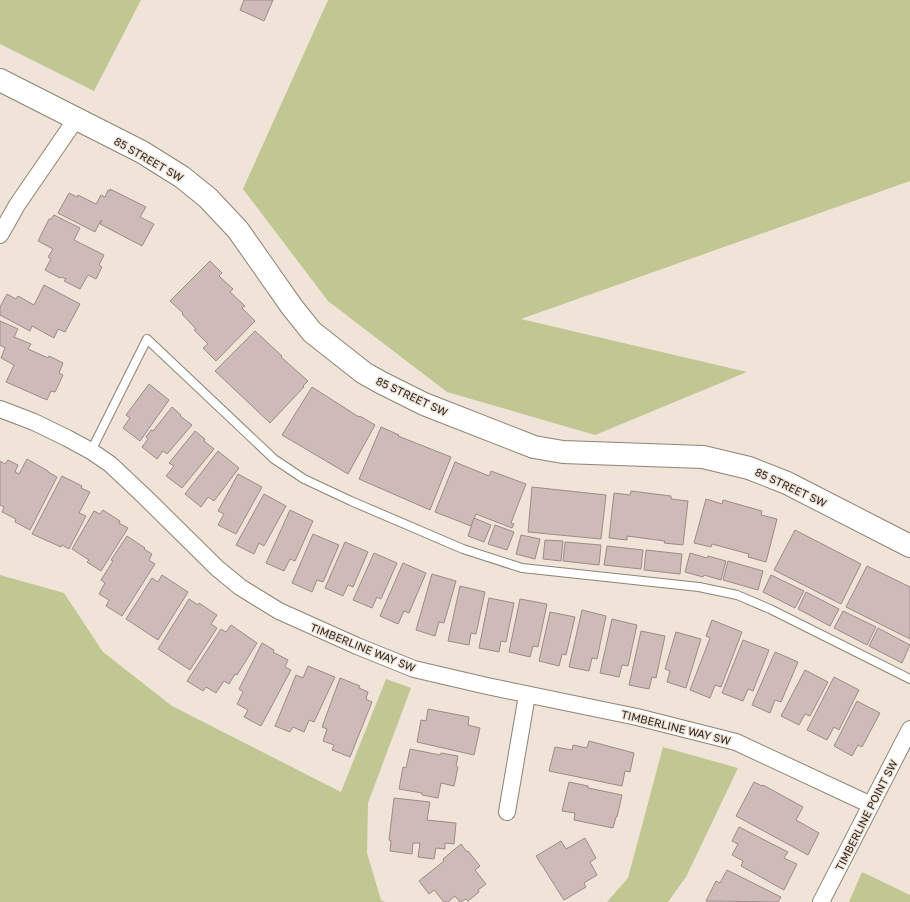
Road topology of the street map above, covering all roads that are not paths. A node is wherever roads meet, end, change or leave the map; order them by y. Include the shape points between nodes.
1 (0, 80) edge
2 (76, 119) junction
3 (0, 235) edge
4 (0, 409) edge
5 (91, 451) junction
6 (910, 546) edge
7 (910, 679) edge
8 (527, 695) junction
9 (910, 729) edge
10 (871, 805) junction
11 (506, 812) dead end
12 (822, 902) edge

1 - 2 street, 85 STREET SW
2 - 3 street via 17,205
2 - 6 street, 85 STREET SW via 142,152 182,177 208,198 238,230 312,332 364,373 382,383 424,404 534,447 563,452 703,457 749,468 793,486
4 - 5 street, TIMBERLINE WAY SW via 34,422
5 - 7 lane via 147,339 274,458 304,479 351,501 463,549 522,568 700,587 737,595
5 - 8 street, TIMBERLINE WAY SW via 110,464 217,568 240,587 280,611 414,669
8 - 10 street, TIMBERLINE WAY SW via 637,717 736,742
8 - 11 street
9 - 10 street, TIMBERLINE POINT SW
10 - 12 street, TIMBERLINE POINT SW

